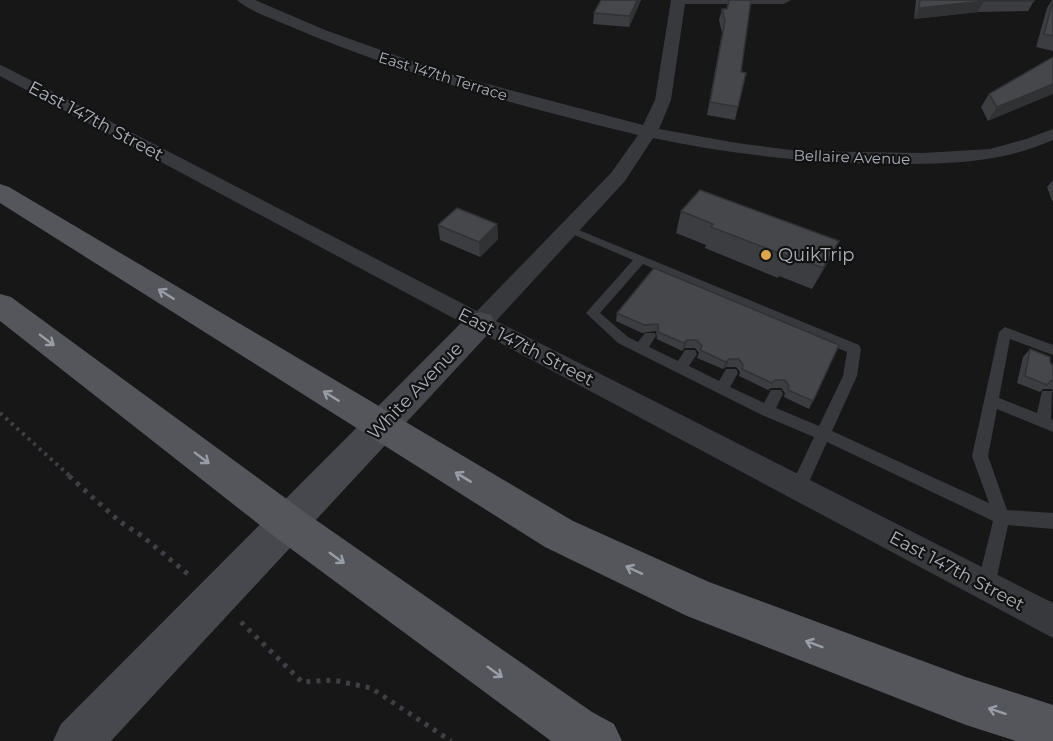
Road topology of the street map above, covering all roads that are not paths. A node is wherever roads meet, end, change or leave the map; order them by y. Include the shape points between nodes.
1 (244, 0) edge
2 (679, 0) edge
3 (784, 0) edge
4 (0, 70) edge
5 (649, 131) junction
6 (1053, 134) edge
7 (0, 192) edge
8 (569, 229) junction
9 (641, 259) junction
10 (0, 305) edge
11 (480, 323) junction
12 (650, 336) dead end
13 (640, 349) junction
14 (690, 354) dead end
15 (1053, 356) edge
16 (680, 369) junction
17 (731, 373) dead end
18 (722, 389) junction
19 (776, 394) dead end
20 (1047, 395) edge
21 (990, 400) junction
22 (767, 411) junction
23 (1048, 424) edge
24 (381, 427) junction
25 (823, 434) junction
26 (798, 488) junction
27 (1002, 517) junction
28 (1053, 522) edge
29 (289, 524) junction
30 (986, 586) junction
31 (1053, 621) edge
32 (1053, 729) edge
33 (78, 741) edge
34 (597, 741) edge

1 - 5 street, East 147th Terrace via 312,32 412,68
2 - 3 street
2 - 5 street, White Avenue via 663,100
4 - 11 street, East 147th Street
5 - 6 street, Bellaire Avenue via 798,156 910,159 978,156 1033,145
5 - 8 street, White Avenue via 618,177
24 -> 7 main road
8 - 9 lane
8 - 11 street, White Avenue
9 - 13 lane via 592,313
9 - 25 lane via 724,301 854,349 850,376
10 -> 29 main road
11 - 24 street, White Avenue
11 - 26 street, East 147th Street
12 - 13 lane
13 - 16 lane
14 - 16 lane
15 - 21 lane via 1005,332
16 - 18 lane
17 - 18 lane
18 - 22 lane
19 - 22 lane
20 - 23 lane
21 - 23 lane
21 - 27 lane via 980,456
22 - 25 lane
24 - 29 street, White Avenue
32 -> 24 main road via 966,701 702,601 559,534
25 - 26 lane
25 - 27 lane
26 - 30 street, East 147th Street
27 - 28 lane
27 - 30 lane
29 - 33 street, White Avenue
29 -> 34 main road
30 - 31 street, East 147th Street

